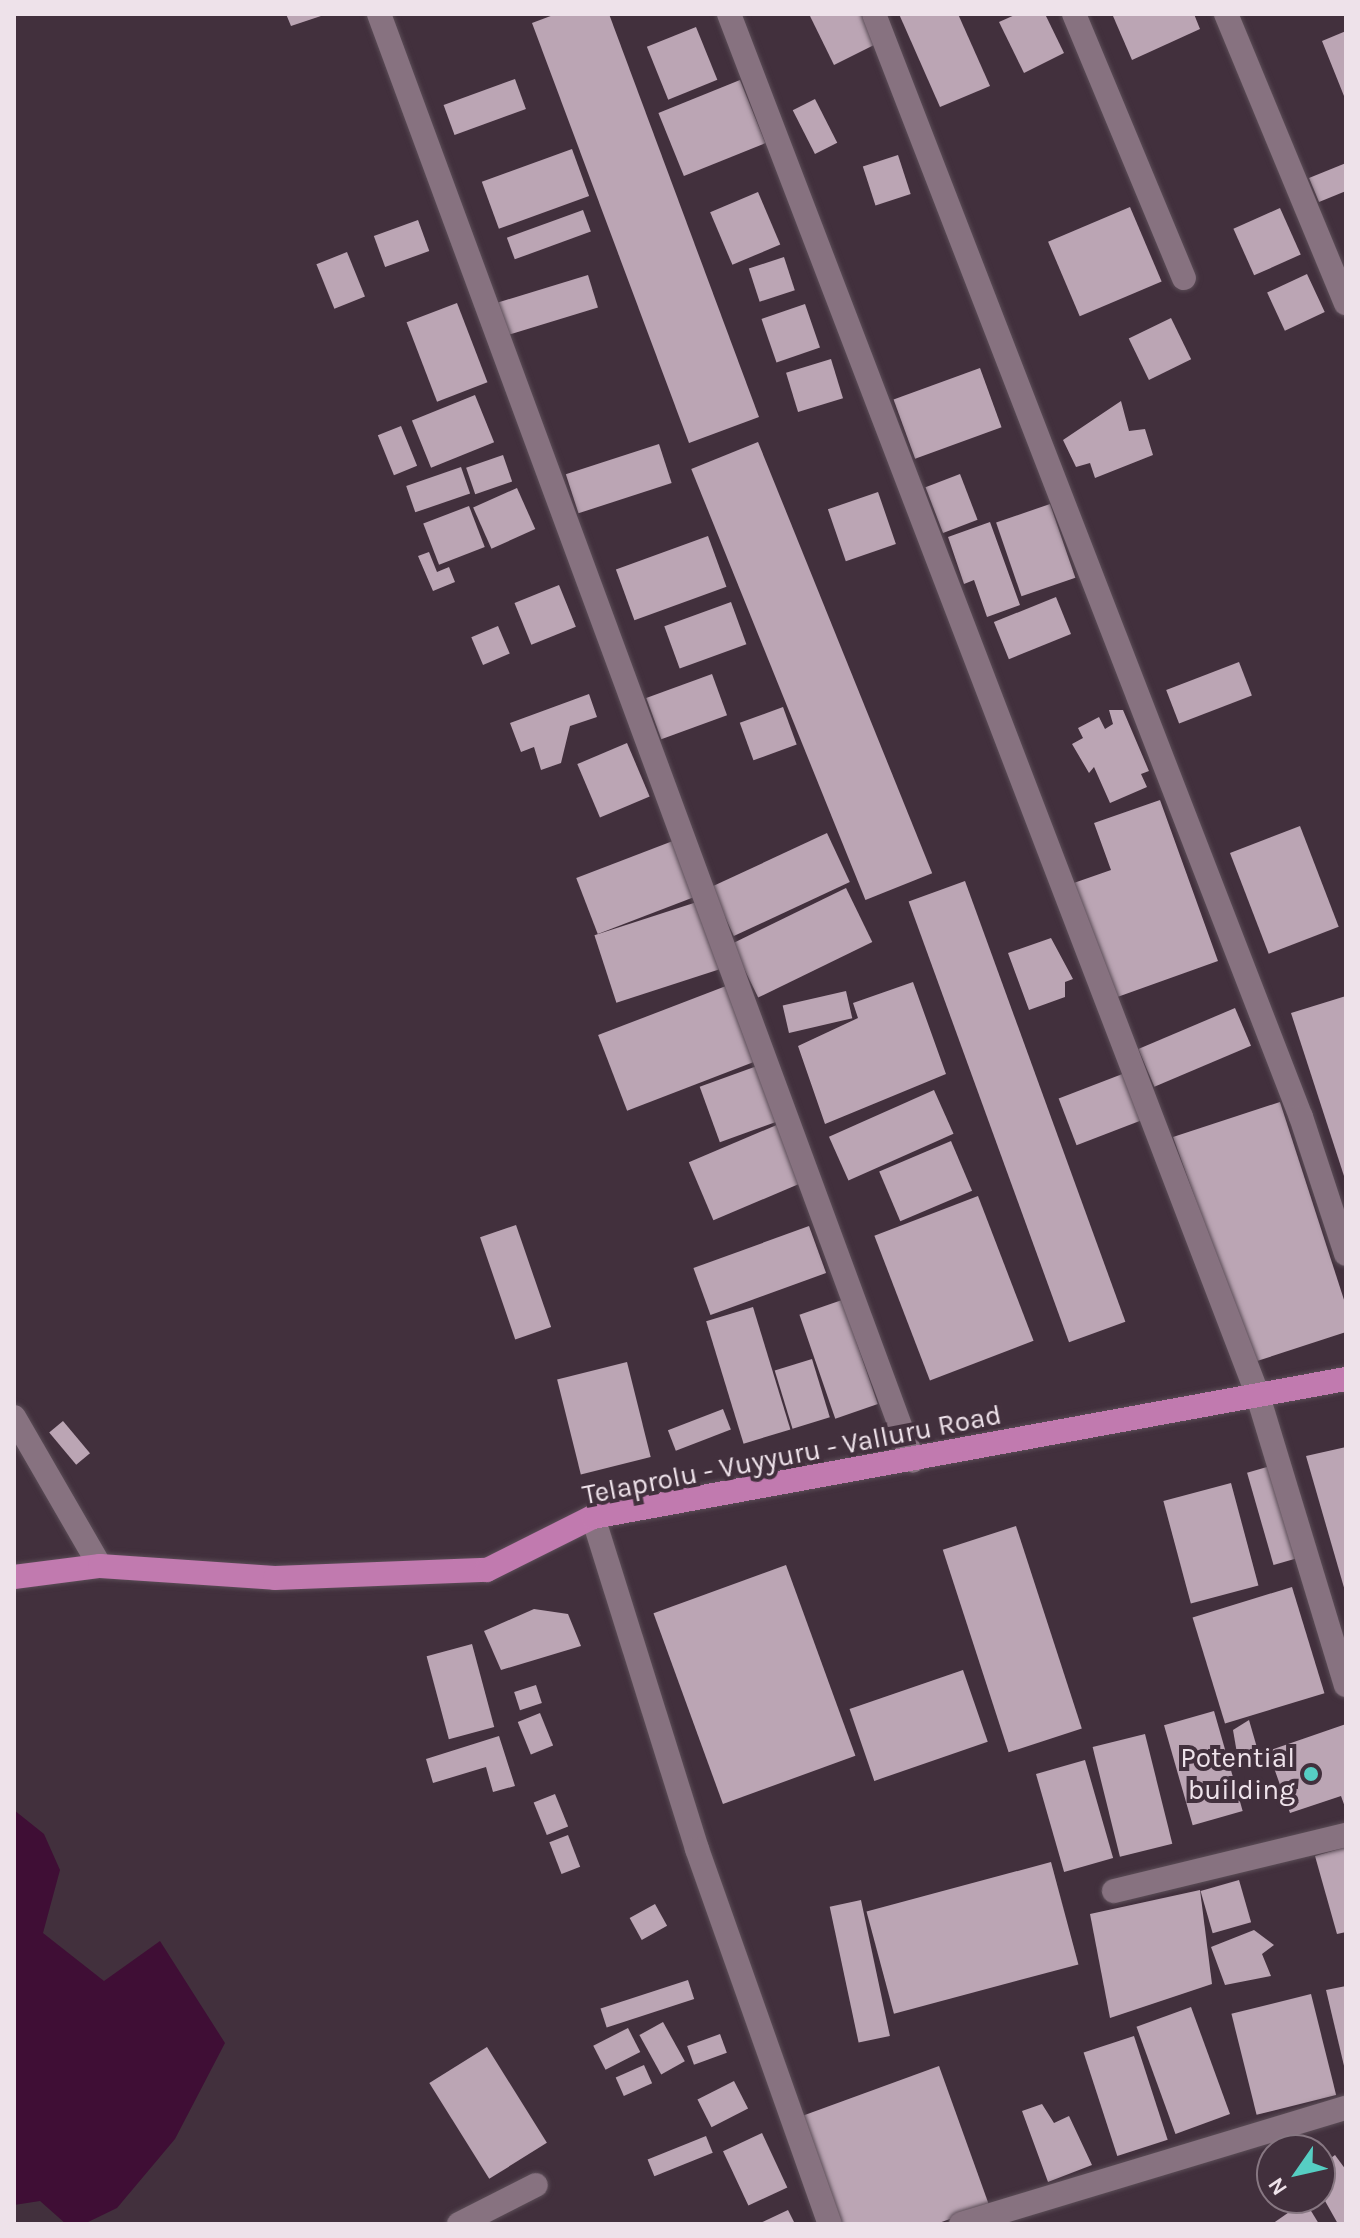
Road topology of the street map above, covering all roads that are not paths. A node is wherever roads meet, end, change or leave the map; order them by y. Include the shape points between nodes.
1 (379, 14) edge
2 (729, 14) edge
3 (874, 14) edge
4 (1074, 14) edge
5 (1226, 14) edge
6 (1184, 278) dead end
7 (1346, 303) edge
8 (1346, 1254) edge
9 (1346, 1379) edge
10 (1258, 1396) junction
11 (14, 1417) edge
12 (913, 1461) junction
13 (593, 1517) junction
14 (100, 1566) junction
15 (14, 1577) edge
16 (1346, 1685) edge
17 (1346, 1835) edge
18 (1114, 1891) dead end
19 (1346, 2108) edge
20 (536, 2185) dead end
21 (459, 2224) edge
22 (830, 2224) edge
23 (961, 2224) edge

1 - 12 street
2 - 10 street
3 - 8 street via 1290,1088
4 - 6 street
5 - 7 street
9 - 10 main road, Telaprolu - Vuyyuru - Valluru Road
10 - 12 main road, Telaprolu - Vuyyuru - Valluru Road
10 - 16 street
11 - 14 street
12 - 13 main road, Telaprolu - Vuyyuru - Valluru Road
13 - 14 main road, Telaprolu - Vuyyuru - Valluru Road via 487,1570 275,1578
13 - 22 street via 697,1849
14 - 15 main road, Telaprolu - Vuyyuru - Valluru Road
17 - 18 street
19 - 23 street
20 - 21 street

